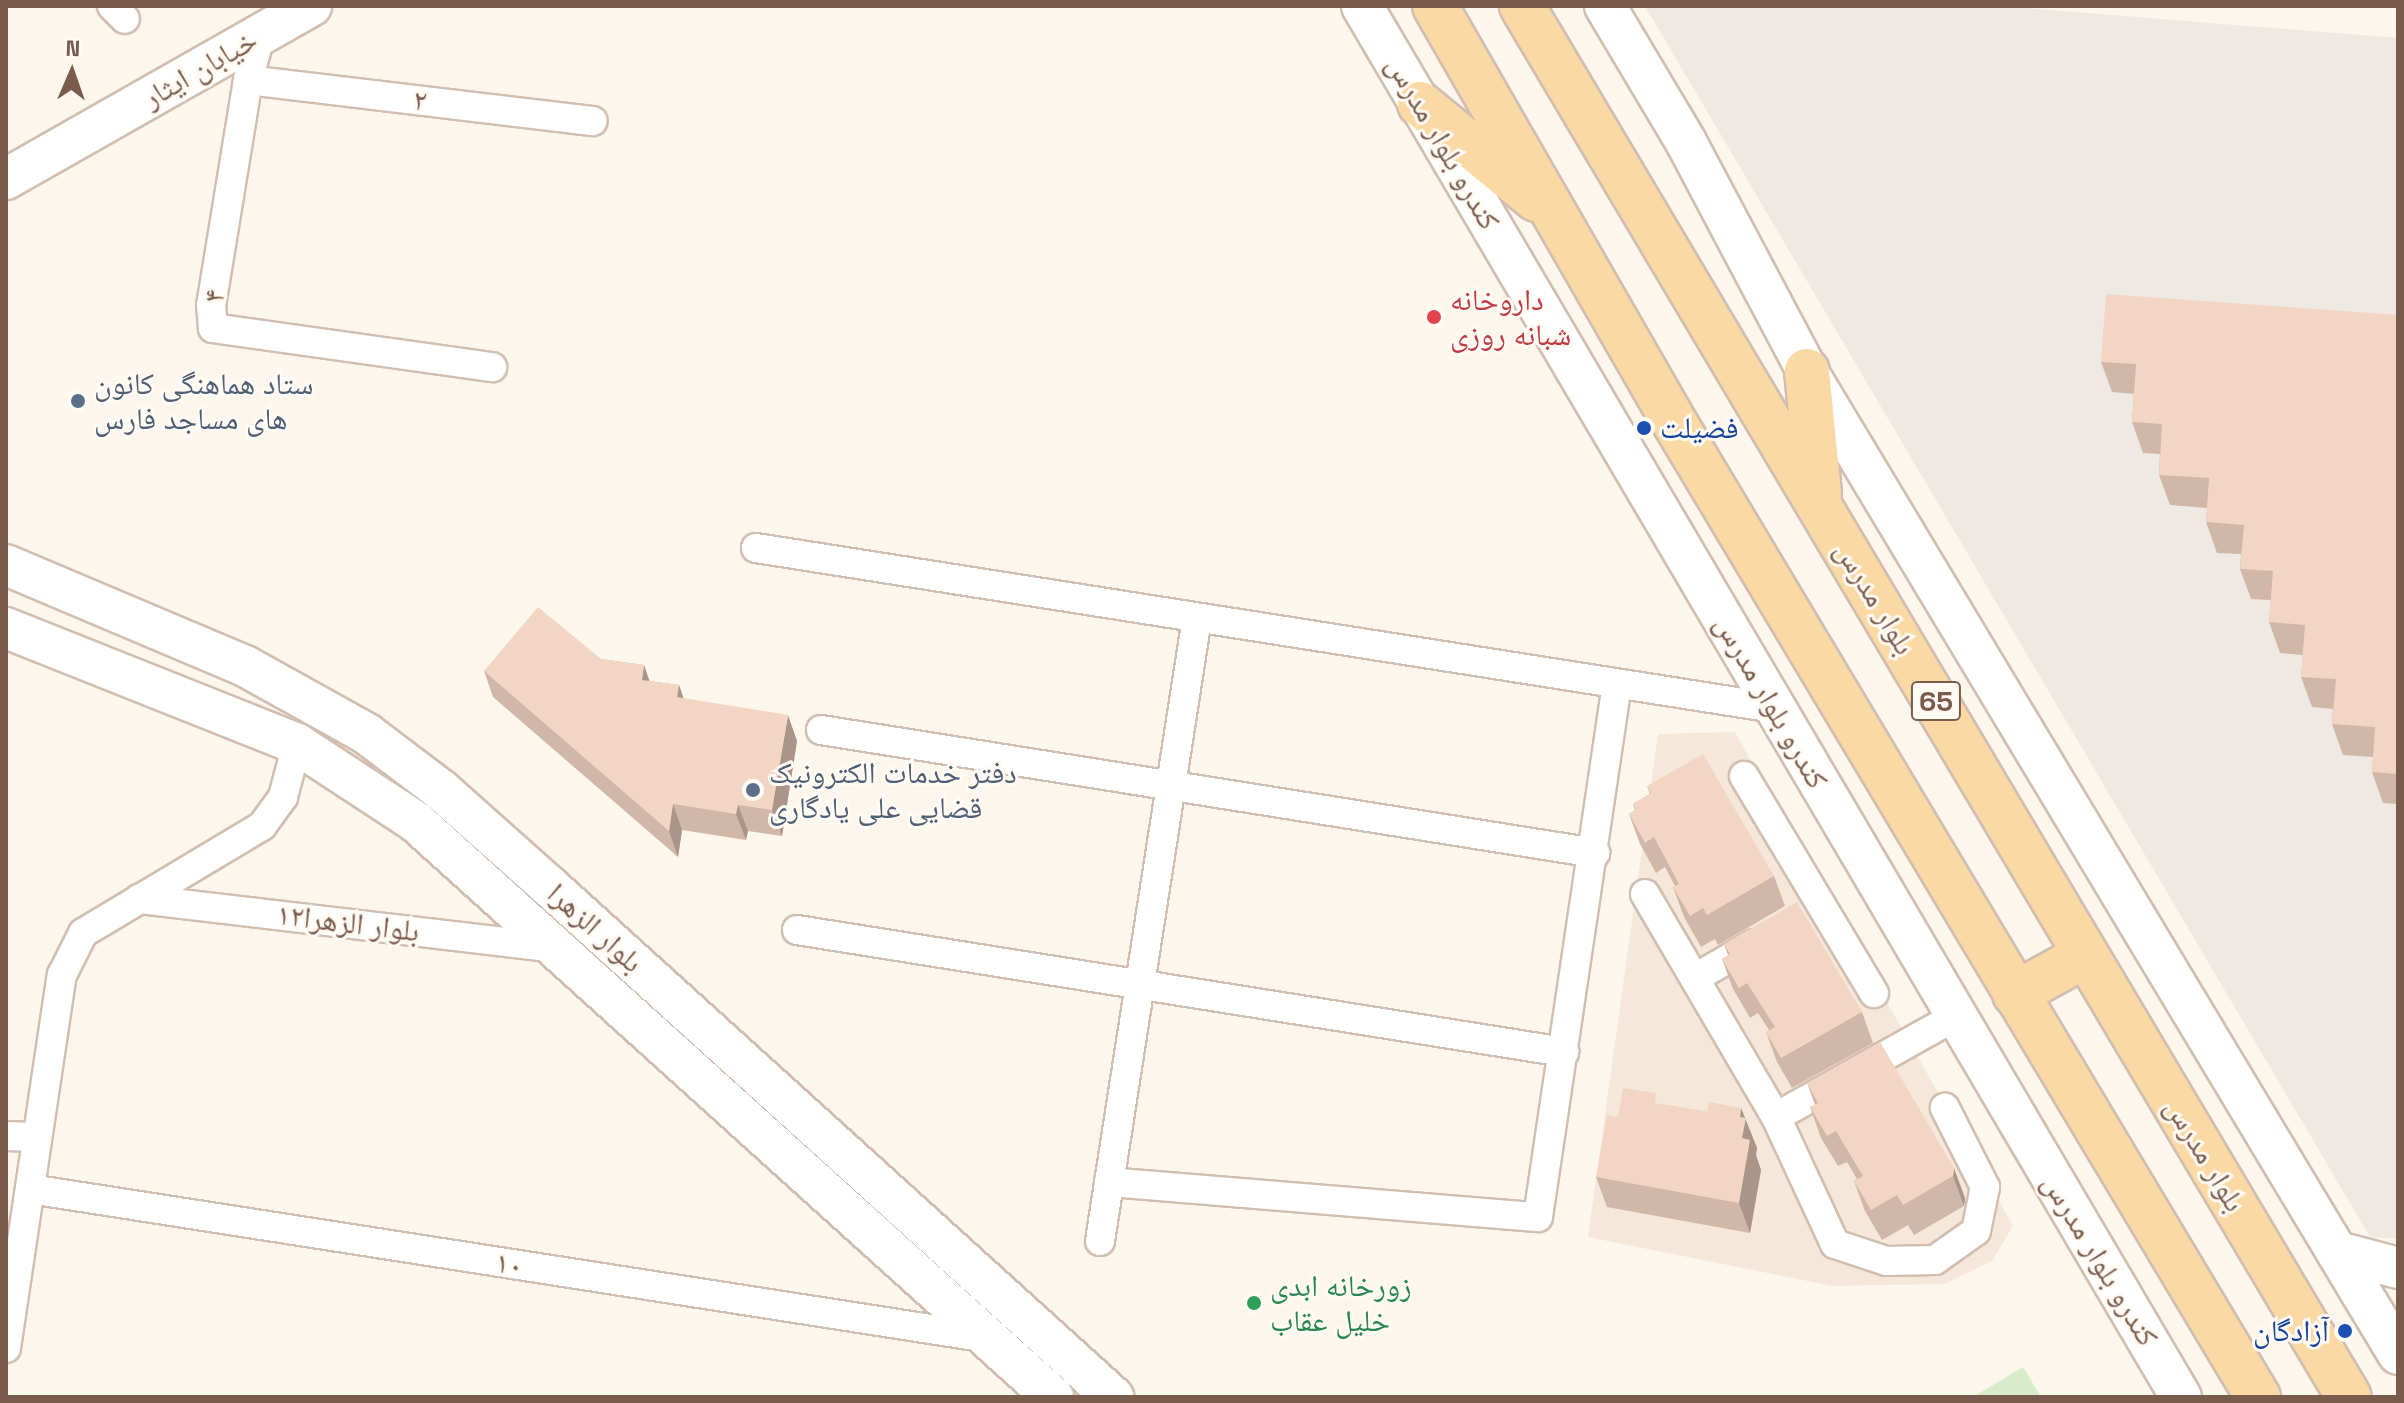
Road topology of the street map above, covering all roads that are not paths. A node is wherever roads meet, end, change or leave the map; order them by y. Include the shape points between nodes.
1 (311, 6) edge
2 (1362, 6) edge
3 (1435, 6) edge
4 (1522, 6) edge
5 (1605, 6) edge
6 (261, 34) junction
7 (248, 80) junction
8 (1420, 104) junction
9 (593, 121) dead end
10 (6, 179) edge
11 (1560, 218) junction
12 (492, 367) dead end
13 (1807, 371) junction
14 (1820, 503) junction
15 (756, 548) dead end
16 (6, 565) edge
17 (1197, 618) junction
18 (6, 628) edge
19 (1617, 684) junction
20 (1774, 708) junction
21 (821, 730) dead end
22 (297, 744) junction
23 (1744, 776) dead end
24 (1171, 785) junction
25 (1595, 853) junction
26 (1645, 894) dead end
27 (139, 899) junction
28 (1821, 905) junction
29 (797, 930) dead end
30 (558, 948) junction
31 (2086, 955) junction
32 (1695, 978) junction
33 (1140, 984) junction
34 (1874, 993) dead end
35 (2015, 994) junction
36 (1956, 1016) junction
37 (1564, 1052) junction
38 (1945, 1108) dead end
39 (1776, 1117) junction
40 (6, 1136) edge
41 (37, 1137) junction
42 (1109, 1182) junction
43 (30, 1189) junction
44 (1100, 1241) dead end
45 (2338, 1252) junction
46 (2398, 1268) edge
47 (2214, 1323) junction
48 (988, 1338) junction
49 (6, 1348) edge
50 (2398, 1354) edge
51 (1053, 1397) edge
52 (1113, 1397) edge
53 (2181, 1397) edge
54 (2226, 1397) edge
55 (2258, 1397) edge
56 (2349, 1397) edge

1 - 6 main road, خیابان ایثار
2 - 8 main road, کندرو بلوار مدرس
3 - 11 main road
4 - 14 main road, بلوار مدرس / 65
5 - 13 main road via 1686,142
6 - 7 street, ۴
6 - 10 main road, خیابان ایثار
7 - 9 street, ۲
7 - 12 street, ۴ via 211,305 213,328
8 - 11 main road
8 - 20 main road, کندرو بلوار مدرس
11 - 35 main road via 1670,415
13 - 14 main road
13 - 45 main road
14 - 31 main road, بلوار مدرس / 65
15 - 17 street
16 - 52 main road, بلوار الزهرا via 245,666 367,734 496,838
17 - 19 street
17 - 24 street
18 - 22 main road, بلوار الزهرا
19 - 20 street
19 - 25 street
20 - 36 main road, کندرو بلوار مدرس
21 - 24 street
22 - 27 street via 283,797 262,826
22 - 30 main road, بلوار الزهرا via 416,822
23 - 28 street
24 - 25 street
24 - 33 street
25 - 37 street
26 - 32 street
27 - 30 street, بلوار الزهرا۱۲
27 - 41 street via 83,933 62,975
28 - 32 street
28 - 34 street
29 - 33 street
30 - 48 main road, بلوار الزهرا
31 - 35 main road
31 - 56 main road, بلوار مدرس / 65
32 - 39 street
33 - 37 street
33 - 42 street
35 - 47 main road
36 - 39 street
36 - 53 main road, کندرو بلوار مدرس
37 - 42 street via 1538,1217
38 - 39 street via 1985,1187 1976,1231 1935,1260 1886,1261 1835,1244
40 - 41 street
41 - 43 street
42 - 44 street
43 - 48 street, ۱۰
43 - 49 street
45 - 46 main road
45 - 50 main road
47 - 54 main road
47 - 55 main road
48 - 51 main road, بلوار الزهرا

